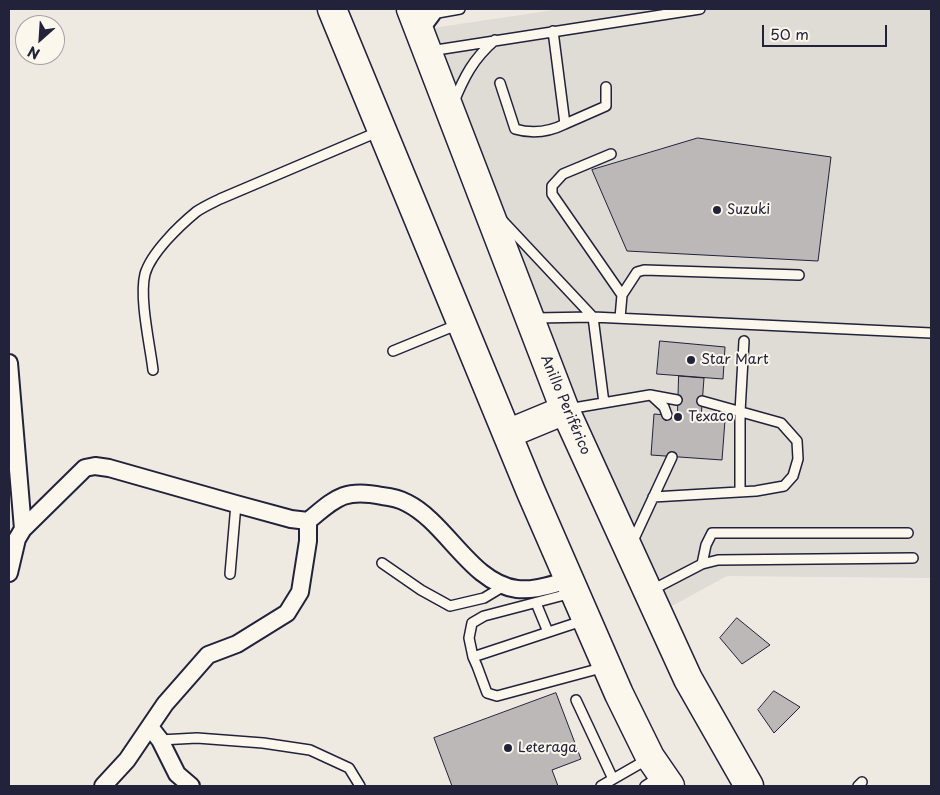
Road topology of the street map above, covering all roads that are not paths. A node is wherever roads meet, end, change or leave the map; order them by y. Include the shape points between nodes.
1 (332, 9) edge
2 (460, 9) edge
3 (700, 9) edge
4 (425, 22) edge
5 (553, 31) junction
6 (495, 39) junction
7 (500, 83) dead end
8 (606, 87) dead end
9 (450, 111) junction
10 (565, 124) junction
11 (382, 130) junction
12 (611, 154) dead end
13 (484, 200) junction
14 (799, 275) dead end
15 (622, 296) junction
16 (593, 317) junction
17 (529, 318) junction
18 (620, 318) junction
19 (461, 323) junction
20 (931, 333) edge
21 (744, 342) dead end
22 (393, 351) dead end
23 (9, 363) edge
24 (153, 370) dead end
25 (650, 395) junction
26 (677, 400) dead end
27 (702, 401) dead end
28 (604, 403) junction
29 (565, 410) junction
30 (740, 412) junction
31 (667, 416) dead end
32 (507, 434) junction
33 (672, 457) dead end
34 (740, 492) junction
35 (653, 497) junction
36 (236, 504) junction
37 (308, 522) junction
38 (23, 529) junction
39 (908, 533) dead end
40 (628, 550) junction
41 (913, 558) dead end
42 (382, 563) dead end
43 (702, 564) junction
44 (9, 573) edge
45 (230, 574) dead end
46 (504, 586) junction
47 (572, 586) junction
48 (648, 593) junction
49 (536, 604) junction
50 (587, 620) junction
51 (548, 632) junction
52 (473, 657) junction
53 (608, 666) junction
54 (576, 700) dead end
55 (150, 727) junction
56 (160, 740) junction
57 (657, 776) edge
58 (613, 779) junction
59 (103, 786) edge
60 (191, 786) edge
61 (360, 786) edge
62 (601, 786) edge
63 (749, 786) edge

1 - 11 highway
2 - 4 lane
3 - 5 lane
4 - 6 lane
4 - 9 highway, Anillo Periférico
5 - 6 lane
5 - 10 lane
6 - 9 lane via 476,59
7 - 10 lane via 515,129 527,133 555,129
8 - 10 lane via 606,106
9 - 13 highway, Anillo Periférico
11 - 19 highway
11 - 24 lane via 220,199 198,211 174,233 151,259 145,275 143,296
12 - 15 lane via 563,174 552,186 552,194
13 - 16 lane
13 - 17 highway, Anillo Periférico
14 - 15 lane via 644,270 637,272
15 - 18 lane
16 - 17 lane
16 - 18 lane
16 - 28 lane
17 - 29 highway, Anillo Periférico
18 - 20 lane
19 - 22 lane
19 - 32 highway
21 - 30 lane
23 - 38 street
25 - 26 lane
25 - 28 lane
25 - 31 lane via 664,407
27 - 30 lane
28 - 29 lane
29 - 32 highway
29 - 40 highway, Anillo Periférico
30 - 34 lane
30 - 34 lane via 781,423 797,441 798,459 793,476 784,486
32 - 47 highway
33 - 35 lane
34 - 35 lane
35 - 40 lane
36 - 37 street
36 - 38 street via 95,466 78,474
36 - 45 lane
37 - 46 street via 331,502 350,492 392,498 421,512 479,570
37 - 55 street via 300,592 287,613 237,644 208,655 165,704
38 - 44 street via 17,539
39 - 43 lane via 712,534
40 - 48 highway, Anillo Periférico
41 - 43 lane via 718,560
42 - 46 lane via 450,606 484,598
43 - 48 lane
46 - 47 street via 532,590
47 - 49 lane
47 - 50 highway
48 - 63 highway, Anillo Periférico via 688,679
49 - 51 lane
49 - 52 lane via 484,616 472,622 468,638
50 - 51 lane
50 - 53 highway
51 - 52 lane
52 - 53 lane via 487,693 497,696
53 - 57 highway
54 - 58 lane
55 - 56 street
55 - 59 street via 127,760
56 - 60 street via 177,774
56 - 61 lane via 197,738 310,750 349,768
57 - 58 lane
58 - 62 lane

